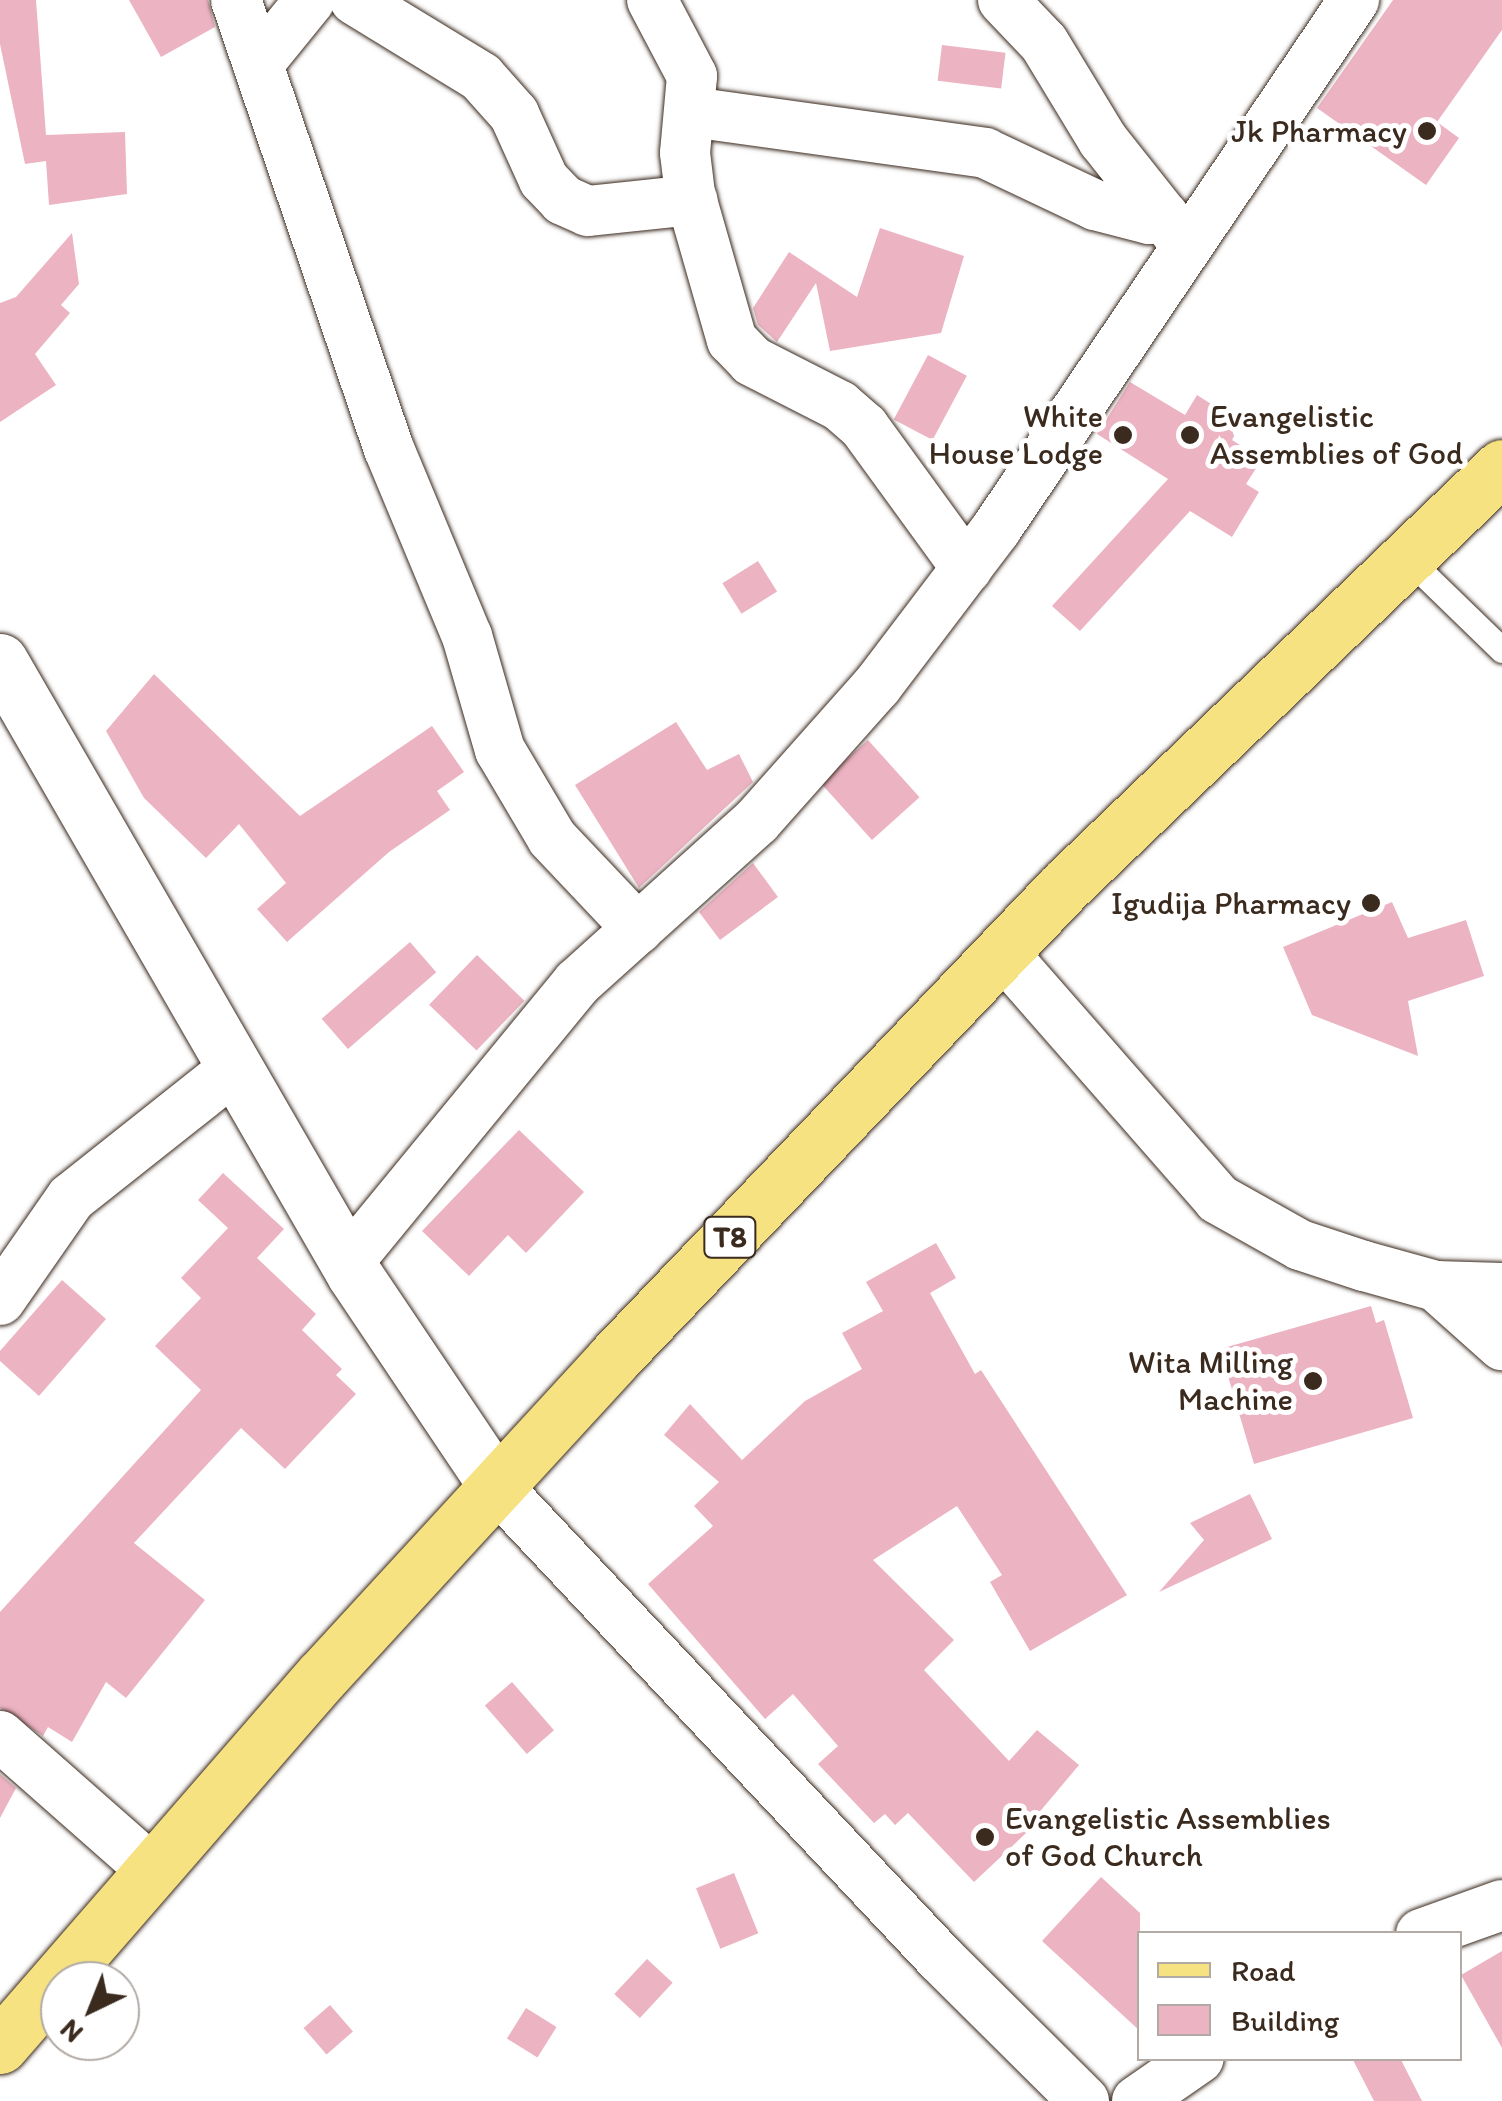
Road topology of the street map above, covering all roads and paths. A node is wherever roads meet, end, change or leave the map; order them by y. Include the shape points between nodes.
1 (236, 0) edge
2 (310, 0) edge
3 (355, 0) edge
4 (652, 0) edge
5 (1003, 0) edge
6 (1354, 0) edge
7 (258, 64) junction
8 (690, 112) junction
9 (692, 200) junction
10 (1176, 232) junction
11 (1502, 467) edge
12 (1406, 557) junction
13 (966, 569) junction
14 (1502, 650) edge
15 (0, 661) edge
16 (638, 929) junction
17 (1002, 952) junction
18 (235, 1068) junction
19 (348, 1262) junction
20 (1436, 1286) junction
21 (1502, 1288) edge
22 (0, 1300) edge
23 (1502, 1346) edge
24 (497, 1486) junction
25 (0, 1736) edge
26 (152, 1870) junction
27 (1502, 1905) edge
28 (1429, 1931) edge
29 (0, 2046) edge
30 (1195, 2061) edge
31 (1084, 2101) edge
32 (1137, 2101) edge

1 - 7 street
2 - 7 street
3 - 9 street via 481,77 514,114 544,180 576,207
4 - 8 street via 692,76
5 - 10 street via 1044,44 1104,140
6 - 10 street
7 - 16 street via 388,449 467,636 500,750 552,838
8 - 9 street via 684,153
8 - 10 street via 985,153 1095,204
9 - 13 street via 732,340 752,360 840,406 864,426
10 - 13 street
11 - 12 main road, T8
12 - 14 lane
12 - 17 main road, T8
13 - 16 street via 877,686 757,821
15 - 18 street
16 - 19 street via 577,983
17 - 20 street via 1218,1199 1300,1245
17 - 24 main road, T8
18 - 19 street
18 - 22 street via 71,1198
19 - 24 street
20 - 21 street
20 - 23 street
24 - 26 main road, T8
24 - 31 street via 940,1958
25 - 26 street
26 - 29 main road, T8
27 - 28 street
30 - 32 street

